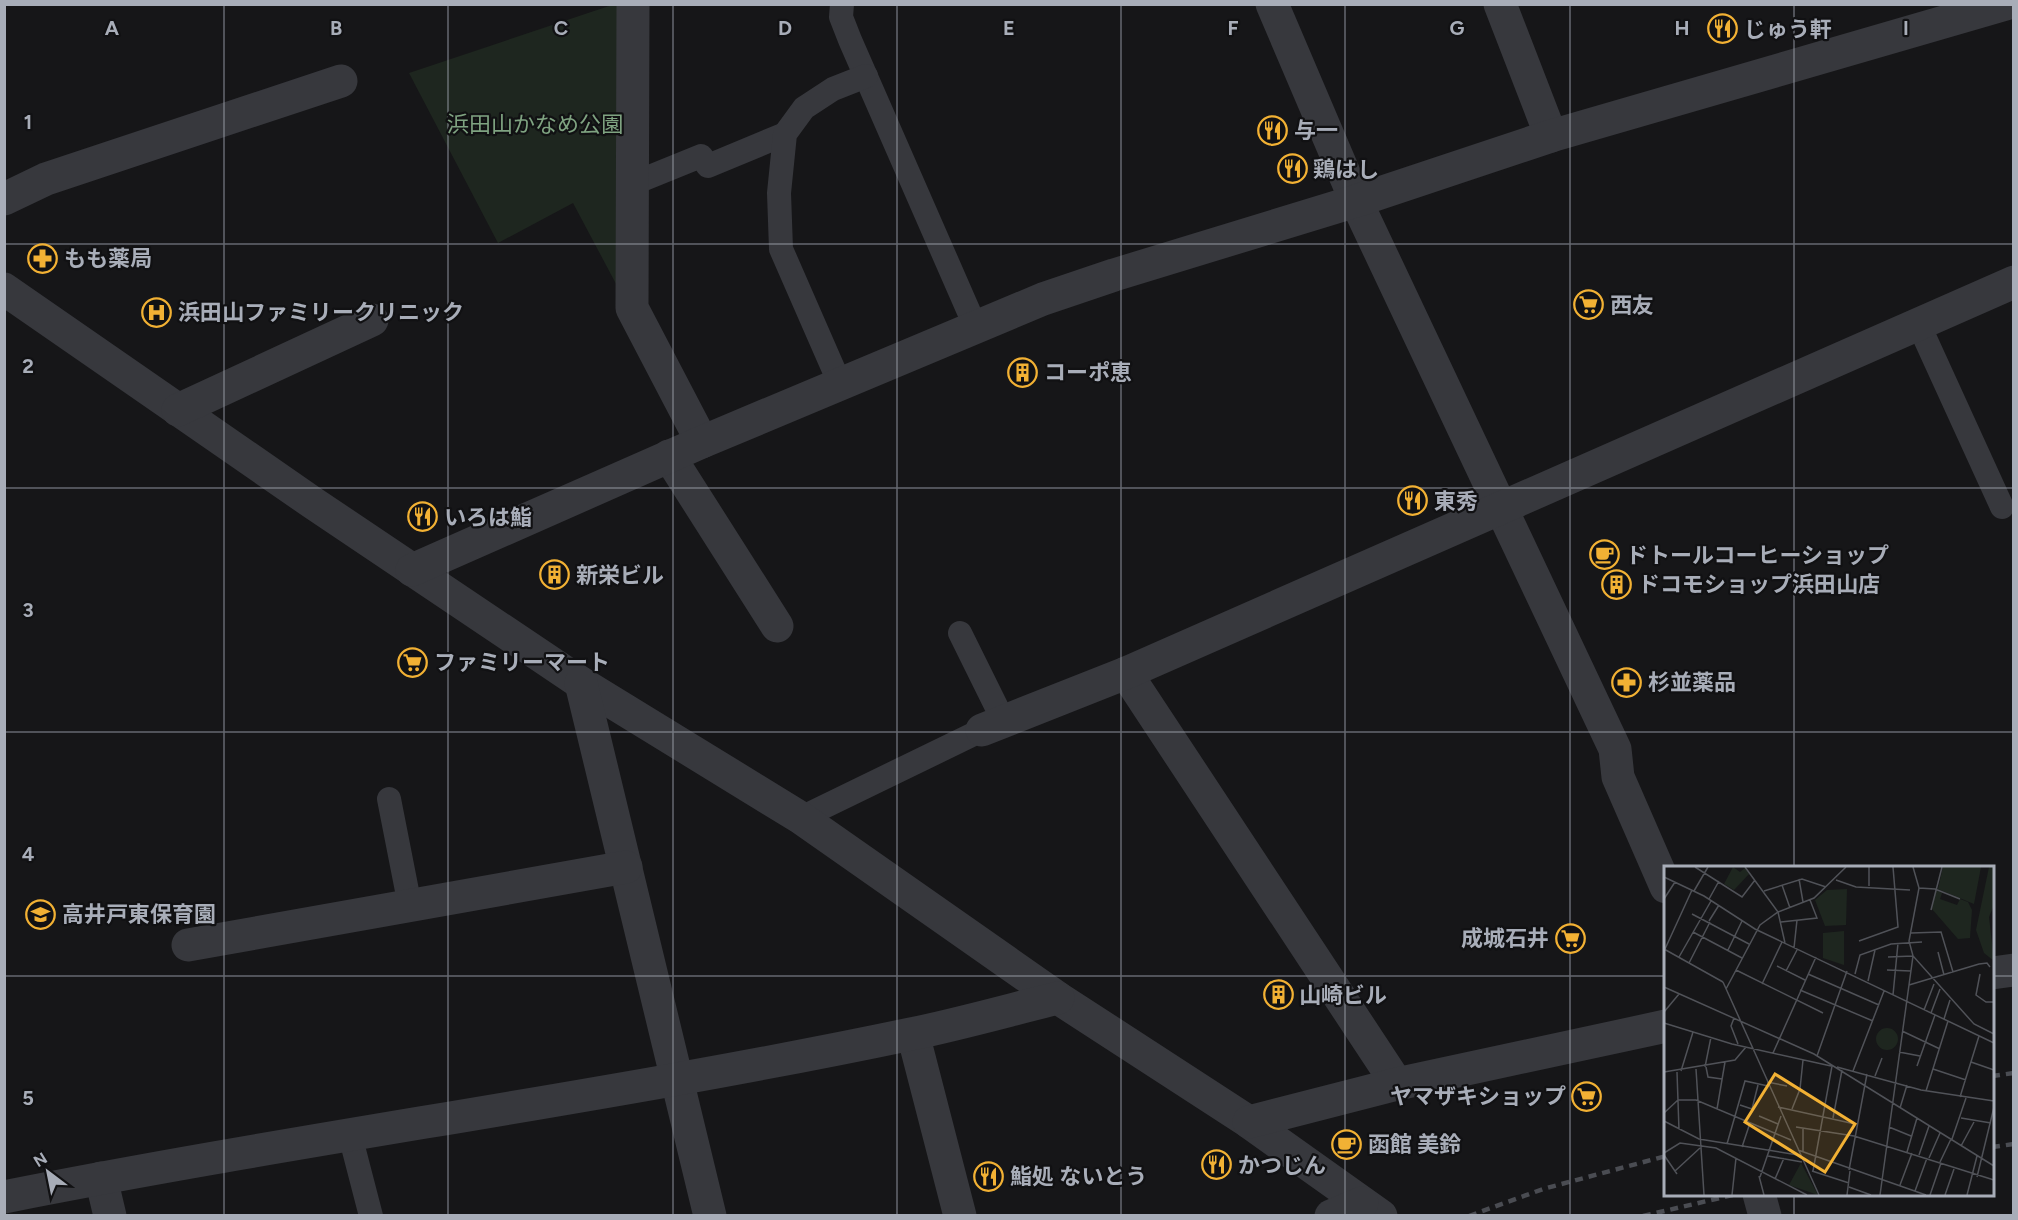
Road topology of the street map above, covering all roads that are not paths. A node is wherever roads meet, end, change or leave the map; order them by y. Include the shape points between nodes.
1 (633, 4) edge
2 (842, 4) edge
3 (1272, 4) edge
4 (1500, 4) edge
5 (2006, 4) edge
6 (866, 76) junction
7 (341, 81) dead end
8 (785, 134) junction
9 (1551, 136) junction
10 (632, 184) junction
11 (4, 198) edge
12 (1356, 201) junction
13 (2013, 282) edge
14 (5, 290) edge
15 (372, 320) dead end
16 (1918, 323) junction
17 (976, 328) junction
18 (840, 384) junction
19 (178, 410) junction
20 (702, 442) junction
21 (669, 456) junction
22 (1502, 507) junction
23 (2002, 507) dead end
24 (412, 570) junction
25 (777, 626) dead end
26 (960, 633) dead end
27 (1126, 673) junction
28 (581, 683) junction
29 (993, 726) junction
30 (390, 799) dead end
31 (801, 818) junction
32 (626, 867) junction
33 (1664, 885) edge
34 (410, 906) junction
35 (188, 945) dead end
36 (2013, 970) edge
37 (1994, 973) edge
38 (1058, 998) junction
39 (1664, 1026) edge
40 (913, 1034) junction
41 (678, 1078) junction
42 (1397, 1084) junction
43 (1249, 1122) junction
44 (350, 1135) junction
45 (101, 1178) junction
46 (1760, 1196) edge
47 (4, 1197) edge
48 (1372, 1209) edge
49 (110, 1215) edge
50 (370, 1215) edge
51 (710, 1215) edge
52 (960, 1215) edge
53 (1331, 1215) edge
54 (1765, 1215) edge

1 - 10 street
2 - 6 lane via 841,17
3 - 12 street
4 - 9 street
5 - 9 street
6 - 8 lane via 833,89 804,108
6 - 17 lane
7 - 11 street via 46,179
8 - 10 lane via 708,166 701,156
8 - 18 lane via 779,194 781,249
9 - 12 street
10 - 20 street via 632,308
12 - 17 street via 1114,275 1043,299
12 - 22 street
13 - 16 street
14 - 19 street
15 - 19 street
16 - 22 street
16 - 23 lane
17 - 18 street
18 - 20 street
19 - 24 street
20 - 21 street
21 - 24 street
21 - 25 street
22 - 27 street
22 - 33 street via 1615,749 1618,777
24 - 28 street
26 - 29 lane
27 - 29 street
27 - 42 street
28 - 31 street
28 - 32 street
29 - 31 lane
30 - 34 lane
31 - 38 street
32 - 34 street
32 - 41 street
34 - 35 street
36 - 37 street
38 - 40 street
38 - 43 street
39 - 42 street
40 - 41 street
40 - 52 street
41 - 44 street
41 - 51 street
42 - 43 street
43 - 48 street
44 - 45 street
44 - 50 lane
45 - 47 street
45 - 49 street
46 - 54 street
48 - 53 street

